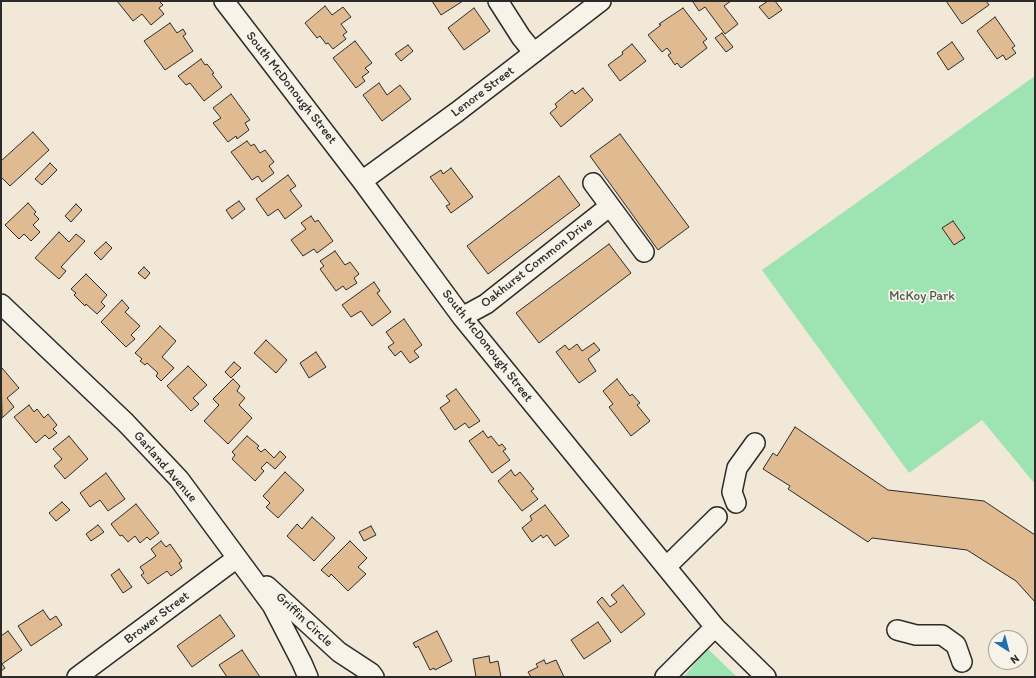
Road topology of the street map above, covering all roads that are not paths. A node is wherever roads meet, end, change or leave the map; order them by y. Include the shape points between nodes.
1 (224, 1) edge
2 (498, 1) edge
3 (601, 1) edge
4 (534, 54) junction
5 (362, 181) junction
6 (593, 183) dead end
7 (610, 206) junction
8 (644, 252) dead end
9 (1, 304) edge
10 (462, 317) junction
11 (755, 443) dead end
12 (736, 503) dead end
13 (716, 517) dead end
14 (237, 558) junction
15 (666, 567) junction
16 (716, 627) junction
17 (897, 630) dead end
18 (962, 662) dead end
19 (76, 677) edge
20 (308, 677) edge
21 (374, 677) edge
22 (665, 677) edge
23 (766, 677) edge

1 - 5 street, South McDonough Street
2 - 4 street
3 - 4 street, Lenore Street
4 - 5 street, Lenore Street
5 - 10 street, South McDonough Street
6 - 7 street
7 - 8 street
7 - 10 street, Oakhurst Common Drive via 486,304
9 - 14 street, Garland Avenue via 126,423 179,480
10 - 15 street, South McDonough Street
11 - 12 street via 736,468 732,492
13 - 15 street
14 - 19 street, Brower Street
14 - 20 street, Garland Avenue via 272,605
14 - 21 street, Griffin Circle via 339,652
15 - 16 street, South McDonough Street
16 - 22 street
16 - 23 street, South McDonough Street
17 - 18 street via 916,635 942,635 956,645

